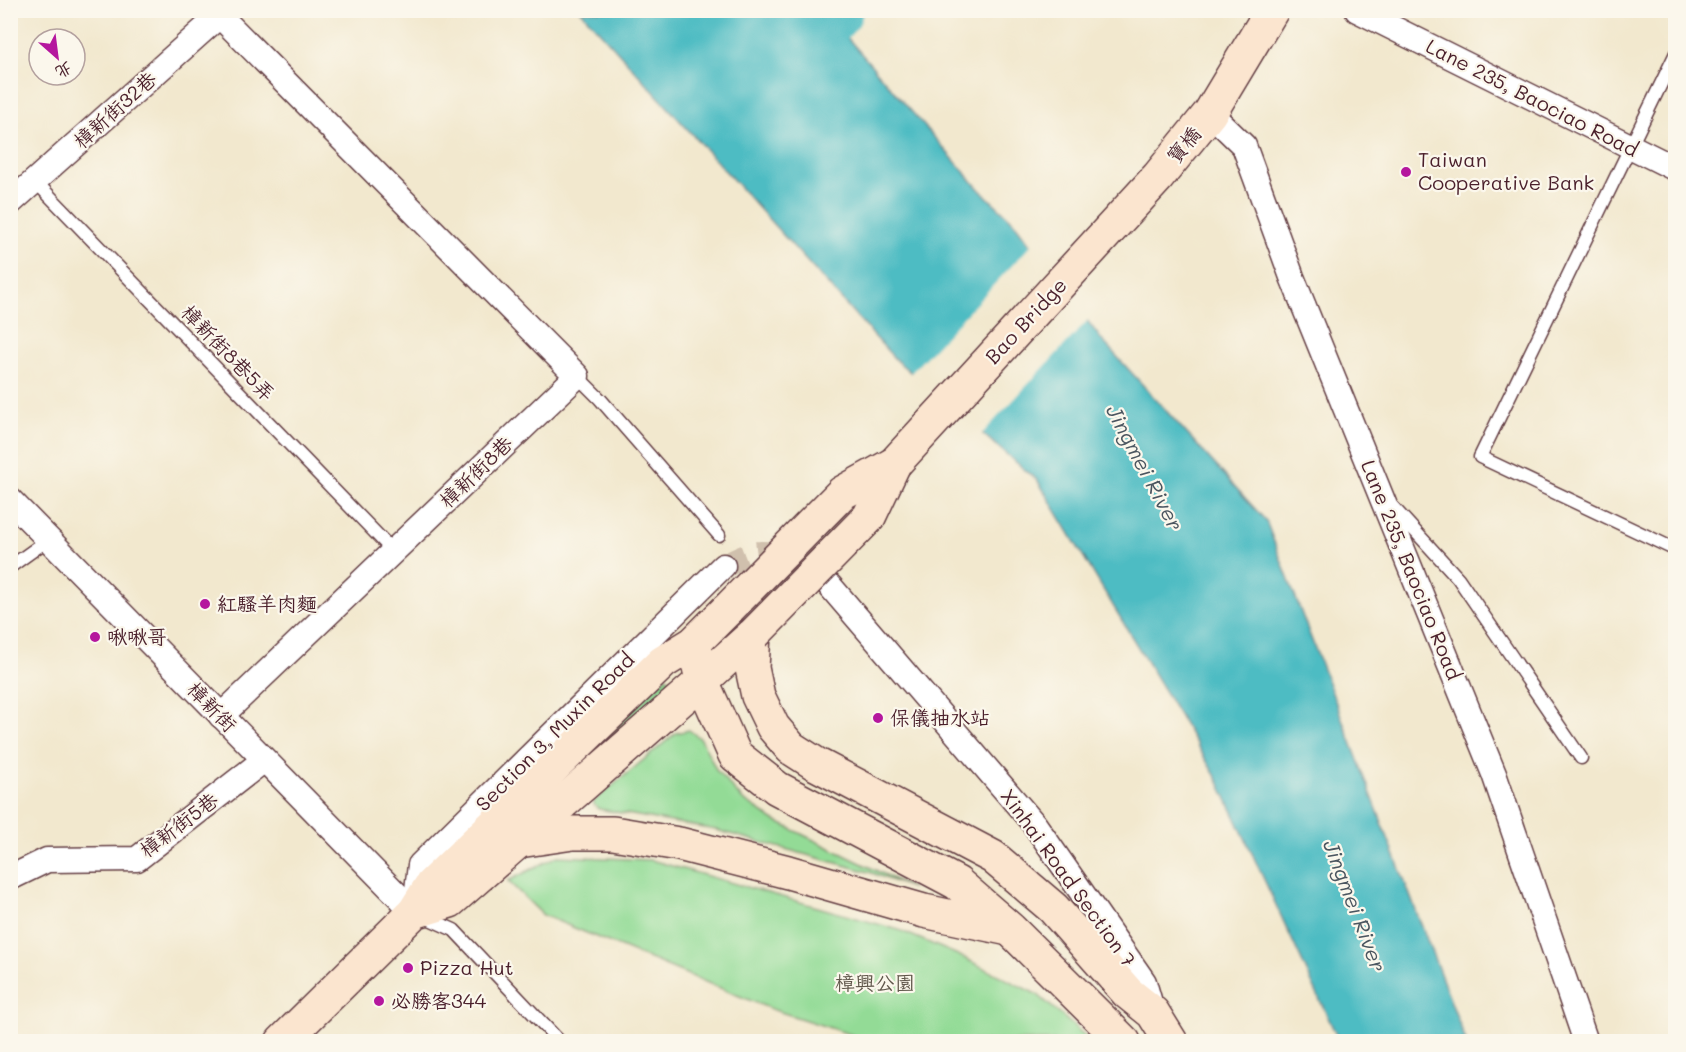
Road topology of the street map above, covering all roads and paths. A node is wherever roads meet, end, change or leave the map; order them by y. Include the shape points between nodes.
1 (1272, 10) edge
2 (1358, 10) edge
3 (217, 13) edge
4 (1676, 53) edge
5 (1209, 113) junction
6 (1631, 148) junction
7 (1676, 169) edge
8 (1158, 177) joint
9 (35, 182) junction
10 (10, 203) edge
11 (576, 375) junction
12 (894, 464) junction
13 (1378, 491) junction
14 (10, 500) edge
15 (719, 535) dead end
16 (49, 539) junction
17 (1676, 550) edge
18 (393, 551) junction
19 (723, 566) tunnel mouth
20 (10, 567) edge
21 (830, 586) tunnel mouth
22 (728, 609) joint
23 (754, 634) junction
24 (694, 643) junction
25 (702, 681) junction
26 (221, 716) junction
27 (1581, 758) dead end
28 (264, 760) junction
29 (519, 841) junction
30 (10, 878) edge
31 (414, 912) junction
32 (1010, 929) junction
33 (1153, 1013) junction
34 (282, 1041) edge
35 (560, 1041) edge
36 (1124, 1041) edge
37 (1171, 1041) edge
38 (1586, 1041) edge

1 - 5 main road, 寶橋
2 - 6 street, Lane 235, Baociao Road
3 - 9 street, 樟新街32巷
3 - 11 street
4 - 6 lane
5 - 8 main road, 寶橋
5 - 13 street, Lane 235, Baociao Road via 1244,146
6 - 7 street, Lane 235, Baociao Road
6 - 17 lane via 1480,457
8 - 12 main road, Bao Bridge
9 - 10 street, 樟新街32巷
9 - 18 lane, 樟新街8巷5弄
11 - 15 lane
11 - 18 street, 樟新街8巷
12 - 22 main road, Bao Bridge, bridge via 842,493
12 - 23 main road, Bao Bridge, bridge via 869,517
13 - 27 lane via 1458,578
13 - 38 street, Lane 235, Baociao Road via 1494,774
14 - 16 street, 樟新街
16 - 20 lane
16 - 26 street, 樟新街
18 - 26 street, 樟新街8巷
19 - 31 street, Section 3, Muxin Road via 420,866
21 - 33 street, Xinhai Road Section 7 via 1035,825 1144,982
22 - 24 main road, Section 3, Muxin Road
23 - 25 main road, Section 3, Muxin Road
23 - 33 main road via 752,668 758,696 773,727 792,748 993,857 1053,908 1128,993
24 - 25 main road
24 - 31 main road, Section 3, Muxin Road via 663,662 439,877
25 - 29 main road, Section 3, Muxin Road
25 - 32 main road via 735,755 777,788 957,883
26 - 28 street, 樟新街
28 - 30 street, 樟新街5巷 via 137,859 47,860
28 - 31 street, 樟新街
29 - 31 main road, Section 3, Muxin Road via 450,901
29 - 32 main road via 614,832 679,844
31 - 34 main road, Section 3, Muxin Road
31 - 35 lane via 454,930
32 - 36 main road
33 - 37 main road

